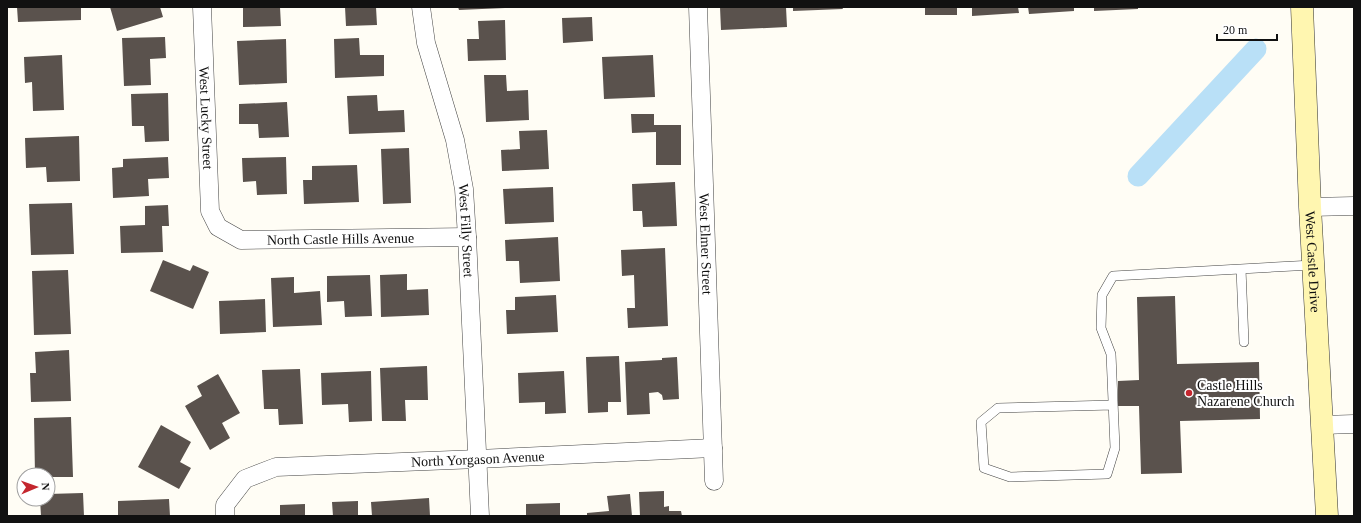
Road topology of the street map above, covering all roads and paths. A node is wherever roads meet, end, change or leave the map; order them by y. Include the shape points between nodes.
1 (202, 7) edge
2 (421, 7) edge
3 (698, 7) edge
4 (1302, 7) edge
5 (1354, 206) edge
6 (1310, 207) junction
7 (218, 227) joint
8 (468, 237) junction
9 (1313, 265) junction
10 (1241, 269) junction
11 (1244, 342) dead end
12 (1113, 405) junction
13 (1354, 424) edge
14 (1322, 425) junction
15 (713, 448) junction
16 (478, 459) junction
17 (714, 481) dead end
18 (225, 516) edge
19 (480, 516) edge
20 (1327, 516) edge

1 - 7 street, West Lucky Street via 210,211
2 - 8 street, West Filly Street via 426,42 455,140 464,189
3 - 15 street, West Elmer Street
4 - 6 street, West Castle Drive
5 - 6 street
6 - 9 street, West Castle Drive
7 - 8 street, North Castle Hills Avenue via 241,240
8 - 16 street, West Filly Street
9 - 10 lane
9 - 14 street, West Castle Drive
10 - 11 lane
10 - 12 lane via 1112,276 1102,295 1101,328 1111,354
12 - 12 lane via 1115,448 1107,474 1010,477 984,468 981,422 998,408
13 - 14 street
14 - 20 street, West Castle Drive
15 - 16 street, North Yorgason Avenue
15 - 17 street, West Elmer Street
16 - 18 street, North Yorgason Avenue via 276,467 245,479 225,505
16 - 19 street, West Filly Street

